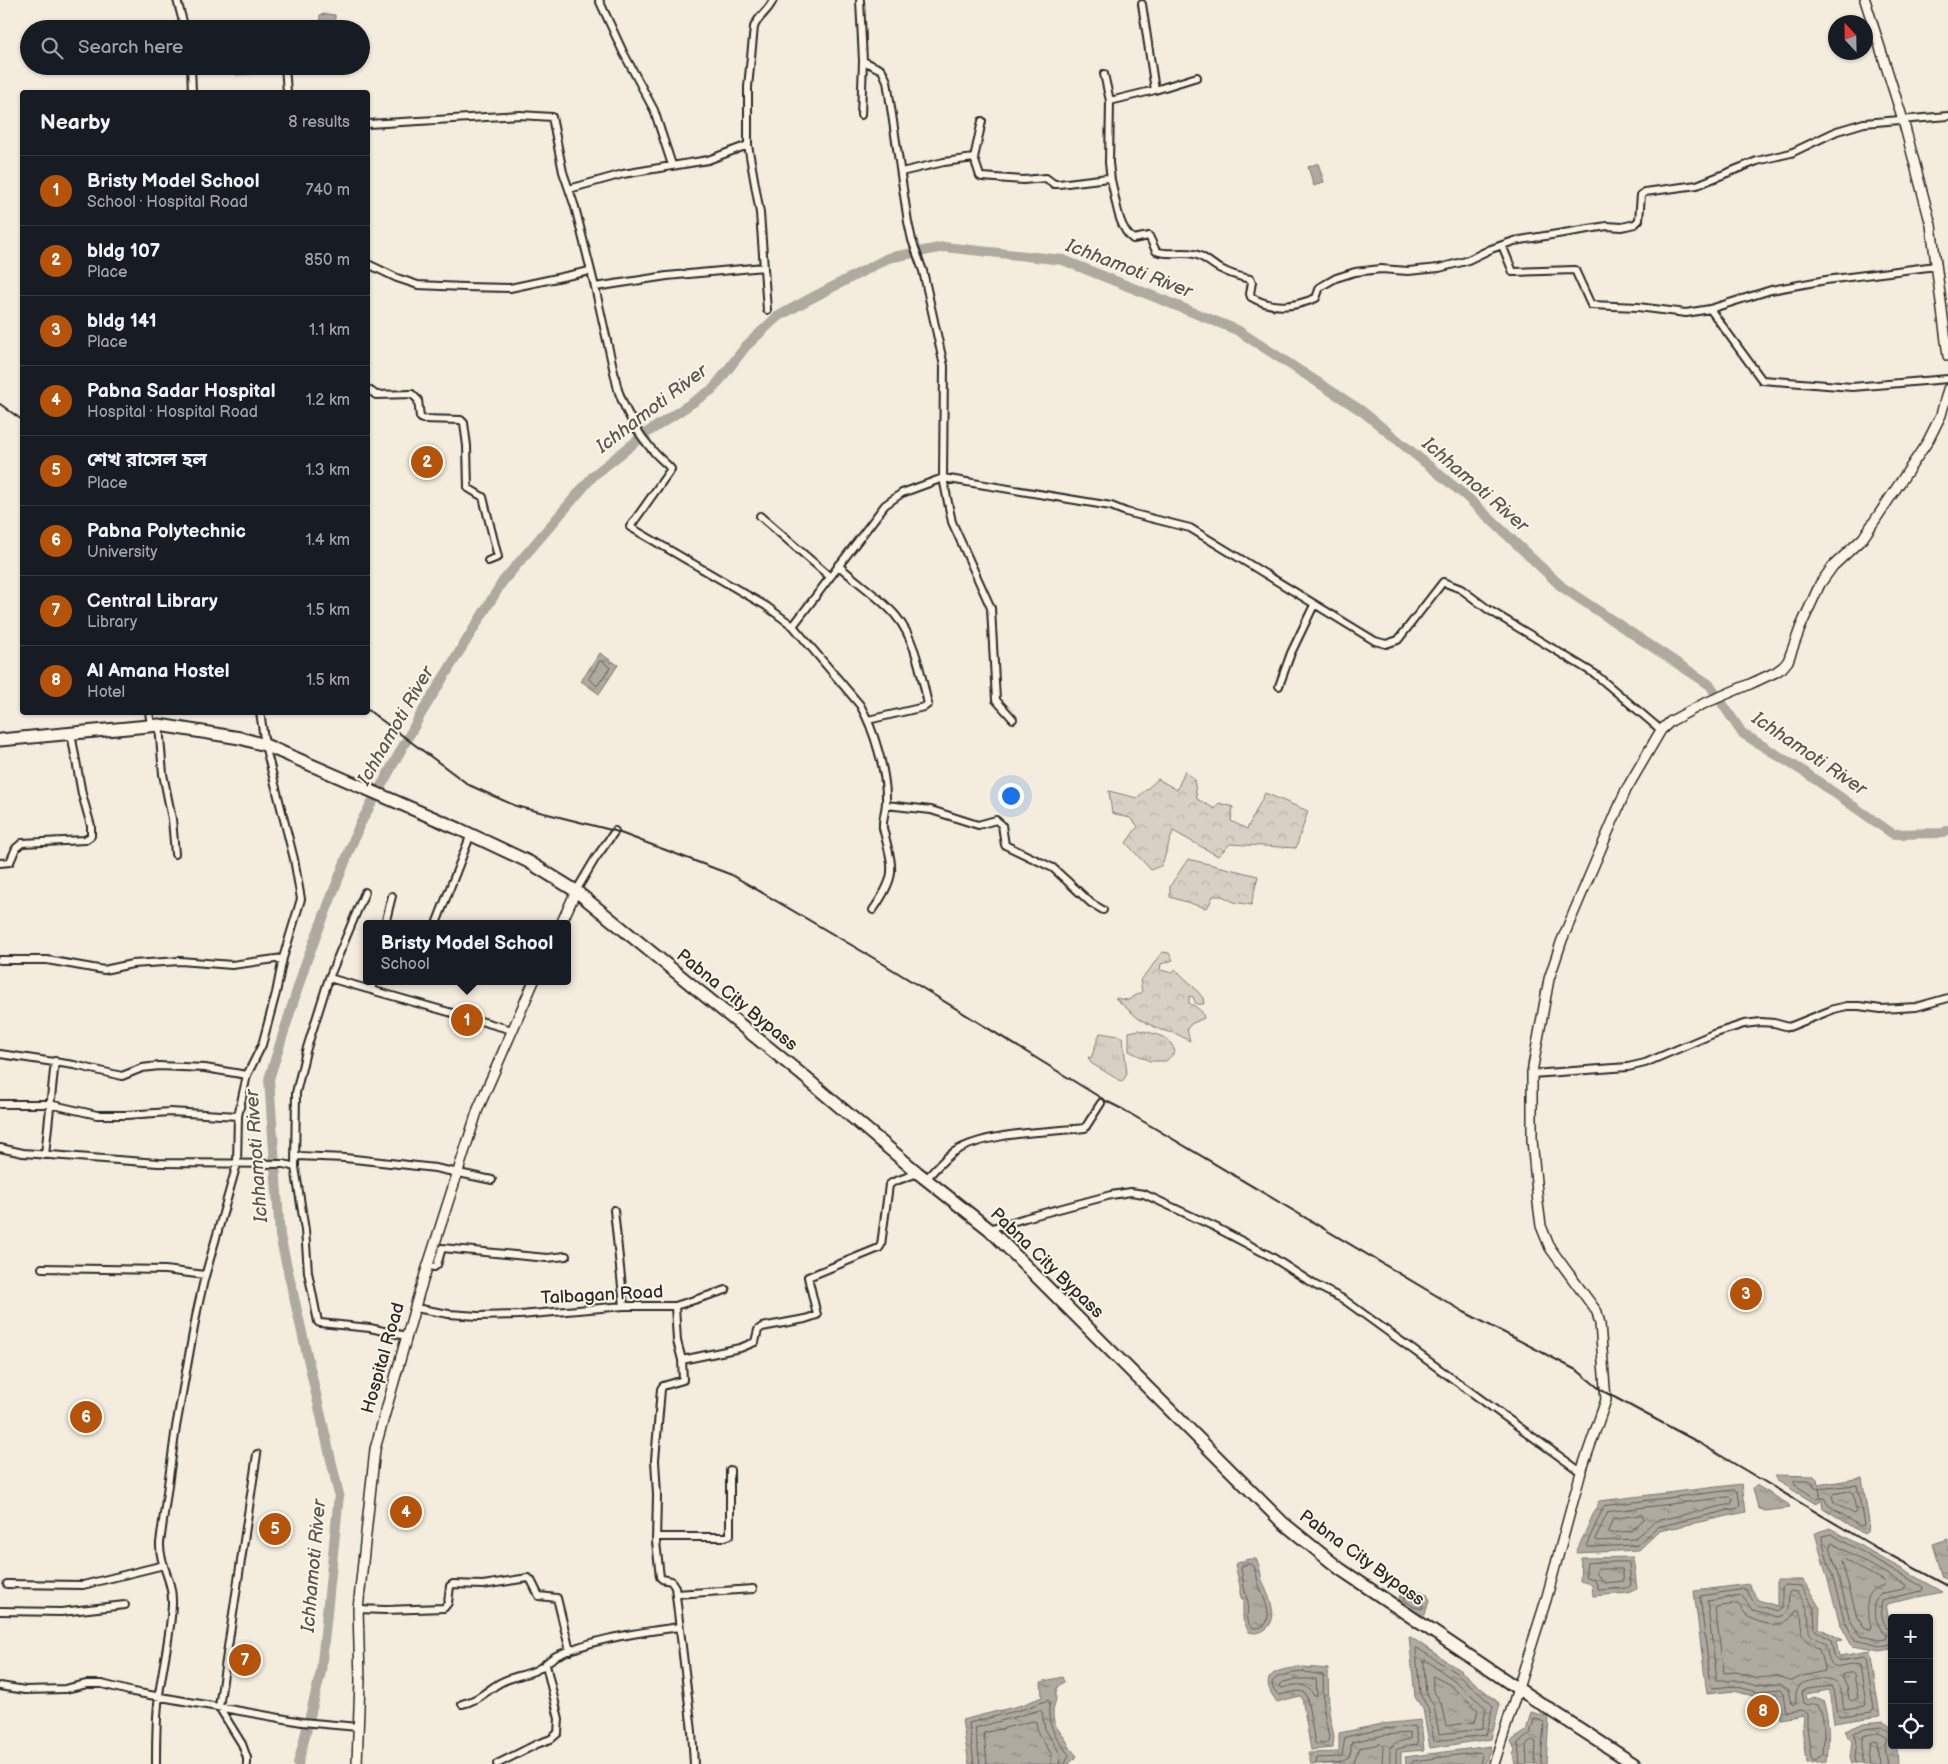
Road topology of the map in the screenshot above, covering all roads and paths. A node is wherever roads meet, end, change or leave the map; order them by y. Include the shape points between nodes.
1 (177, 0) edge
2 (599, 0) edge
3 (772, 0) edge
4 (860, 0) edge
5 (1865, 0) edge
6 (1142, 4) dead end
7 (183, 20) edge
8 (863, 61) junction
9 (1104, 74) dead end
10 (191, 75) edge
11 (286, 75) edge
12 (1197, 77) dead end
13 (192, 90) edge
14 (287, 90) edge
15 (1155, 90) junction
16 (1110, 101) junction
17 (861, 115) dead end
18 (1948, 116) edge
19 (1903, 120) junction
20 (982, 121) dead end
21 (370, 124) edge
22 (748, 145) junction
23 (974, 158) junction
24 (672, 165) junction
25 (901, 172) junction
26 (1111, 180) junction
27 (569, 189) junction
28 (1502, 245) junction
29 (370, 265) edge
30 (1936, 266) junction
31 (764, 267) junction
32 (590, 271) junction
33 (595, 287) junction
34 (1710, 309) junction
35 (767, 310) dead end
36 (1948, 356) edge
37 (1948, 379) edge
38 (1948, 389) edge
39 (370, 390) edge
40 (943, 478) junction
41 (760, 516) dead end
42 (488, 561) dead end
43 (838, 564) junction
44 (829, 576) junction
45 (1314, 605) junction
46 (793, 626) junction
47 (1279, 686) dead end
48 (150, 715) edge
49 (260, 715) edge
50 (1013, 719) dead end
51 (868, 720) junction
52 (155, 725) junction
53 (1661, 730) junction
54 (71, 733) junction
55 (0, 740) edge
56 (265, 745) junction
57 (886, 805) junction
58 (615, 832) dead end
59 (471, 834) junction
60 (175, 854) dead end
61 (0, 863) edge
62 (576, 891) junction
63 (364, 892) dead end
64 (392, 896) dead end
65 (873, 910) dead end
66 (1103, 910) dead end
67 (386, 920) edge
68 (438, 920) edge
69 (562, 920) edge
70 (283, 958) junction
71 (0, 960) edge
72 (329, 978) junction
73 (372, 985) edge
74 (532, 985) edge
75 (371, 990) junction
76 (1948, 998) edge
77 (512, 1030) junction
78 (0, 1054) edge
79 (55, 1061) junction
80 (1532, 1074) junction
81 (248, 1075) junction
82 (1101, 1103) dead end
83 (0, 1104) edge
84 (49, 1104) junction
85 (238, 1116) junction
86 (0, 1148) edge
87 (45, 1155) junction
88 (296, 1156) junction
89 (237, 1164) junction
90 (295, 1167) junction
91 (456, 1172) junction
92 (922, 1176) junction
93 (492, 1180) dead end
94 (614, 1210) dead end
95 (989, 1229) junction
96 (566, 1256) dead end
97 (428, 1265) junction
98 (42, 1268) dead end
99 (205, 1275) junction
100 (726, 1290) dead end
101 (624, 1306) junction
102 (675, 1306) junction
103 (415, 1308) junction
104 (406, 1336) junction
105 (682, 1360) junction
106 (256, 1454) dead end
107 (730, 1470) dead end
108 (1581, 1472) junction
109 (656, 1537) junction
110 (164, 1565) junction
111 (6, 1584) dead end
112 (753, 1589) dead end
113 (676, 1594) junction
114 (125, 1605) dead end
115 (358, 1608) junction
116 (0, 1611) edge
117 (680, 1628) junction
118 (570, 1651) junction
119 (546, 1665) junction
120 (0, 1686) edge
121 (1517, 1688) junction
122 (159, 1696) junction
123 (462, 1704) dead end
124 (219, 1707) junction
125 (358, 1727) junction
126 (156, 1764) edge
127 (246, 1764) edge
128 (357, 1764) edge
129 (496, 1764) edge
130 (694, 1764) edge
131 (1494, 1764) edge
132 (1634, 1764) edge

1 - 7 street
2 - 24 street via 654,110
3 - 22 street via 754,27 748,87
4 - 8 street
5 - 19 main road
6 - 15 street
8 - 17 street
8 - 25 street via 882,70 887,81
9 - 16 street
10 - 13 street
11 - 14 street
12 - 15 street
15 - 16 street
16 - 26 street via 1108,154
18 - 19 street
19 - 28 street via 1864,123 1791,153 1757,161 1697,185 1645,192 1641,195 1639,220 1635,224 1529,238
19 - 30 main road via 1932,225
20 - 23 street
21 - 27 street via 520,114 551,116
22 - 24 street via 708,160
22 - 31 street via 760,213
23 - 25 street
23 - 26 street via 982,177 1046,178 1054,184 1099,178
24 - 27 street
25 - 40 street via 912,240 923,271 944,366
26 - 28 street via 1121,220 1133,239 1150,236 1156,251 1194,254 1219,268 1250,279 1251,297 1270,306 1300,305 1316,298 1320,287 1355,272 1439,268
27 - 32 street
28 - 34 street via 1513,272 1575,270 1591,305 1686,313
29 - 32 street via 418,285 464,287 510,288
30 - 34 street via 1771,290
30 - 36 main road
31 - 33 street
31 - 35 street
32 - 33 street
33 - 46 street via 624,406 636,429 671,469 630,527 766,606
34 - 37 street via 1762,380 1852,387
38 - 53 main road via 1941,415 1928,441 1863,538 1833,566 1820,584 1788,661 1776,672 1703,704
39 - 42 street via 376,394 412,394 418,400 420,417 461,420 464,423 468,488 483,497 498,557
40 - 43 street via 902,493 885,504
40 - 45 street via 1111,506 1190,528
40 - 50 street via 952,522 990,608 996,702
41 - 44 street
43 - 44 street
43 - 51 street via 902,624 916,655 928,704
44 - 46 street
45 - 47 street
45 - 53 street via 1375,641 1386,644 1398,640 1443,582 1461,589 1595,674
46 - 51 street via 844,684
48 - 52 street
49 - 56 street
51 - 57 street via 879,756
52 - 54 highway
52 - 56 highway
52 - 60 street
53 - 80 main road via 1626,790 1562,940 1549,978
54 - 55 highway
54 - 61 street via 91,836 85,840 22,843 10,862
56 - 59 highway, Pabna City Bypass
56 - 70 street via 301,893 300,907
57 - 65 street via 882,822 893,870 886,892
57 - 66 street via 931,810 978,825 996,820 1002,825 1005,845 1053,868
58 - 62 street
59 - 62 highway, Pabna City Bypass via 529,862
59 - 68 street
62 - 69 main road
62 - 92 highway, Pabna City Bypass
63 - 72 street
64 - 67 street
70 - 71 street via 232,965 171,961 104,970 47,960
70 - 81 street via 262,1045
72 - 75 street
72 - 88 street via 296,1093
73 - 75 street
74 - 77 main road, Hospital Road
75 - 77 street
76 - 80 street via 1916,1007 1881,1009 1847,1006 1789,1027 1774,1023 1744,1024 1637,1066
77 - 91 main road, Hospital Road via 478,1109
78 - 79 street
79 - 81 street via 122,1076 142,1068 159,1066 205,1068
79 - 84 street
80 - 108 main road via 1532,1140 1541,1226 1550,1248 1597,1312 1600,1324 1606,1400
81 - 85 street
82 - 92 street via 1085,1128 1040,1131 968,1146
83 - 84 street
84 - 85 street via 97,1115 170,1112
84 - 87 street
85 - 89 street
86 - 87 street
87 - 89 street via 158,1163
88 - 90 street
88 - 91 street via 345,1158
89 - 90 street
89 - 99 street
90 - 104 street via 308,1272 318,1322
91 - 93 street
91 - 97 main road, Hospital Road
92 - 95 highway, Pabna City Bypass
92 - 105 street via 889,1185 879,1248 808,1277 818,1312 816,1315 762,1327 748,1346
94 - 101 street
95 - 108 street via 1111,1195 1144,1194 1215,1227 1344,1299
95 - 121 highway, Pabna City Bypass via 1282,1522 1340,1568
96 - 97 street via 547,1258 442,1248 437,1265
97 - 103 main road, Hospital Road
98 - 99 street via 165,1270
99 - 110 street via 176,1427 159,1553
100 - 102 street
101 - 102 street, Talbagan Road
101 - 103 street, Talbagan Road via 478,1316
102 - 105 street, Talbagan Road via 676,1341
103 - 104 main road, Hospital Road
104 - 115 main road, Hospital Road via 375,1449
105 - 109 street via 683,1380 661,1389 655,1460
106 - 124 street
107 - 109 street via 730,1535
108 - 121 main road via 1546,1600
109 - 113 street via 660,1576 671,1581
110 - 111 street via 84,1585
110 - 122 street via 172,1586 172,1599
112 - 113 street
113 - 117 street
114 - 116 street via 61,1612
115 - 118 street via 444,1608 453,1584 483,1586 528,1578 539,1596 556,1598
115 - 125 main road, Hospital Road
117 - 118 street via 597,1642
117 - 130 street
118 - 119 street
119 - 123 street via 500,1683 475,1701
119 - 129 street via 559,1719 558,1733
120 - 122 street via 25,1690 96,1684
121 - 131 main road
121 - 132 highway, Pabna City Bypass
122 - 124 street
122 - 126 street
124 - 125 street via 302,1722
124 - 127 street via 242,1744
125 - 128 main road, Hospital Road

